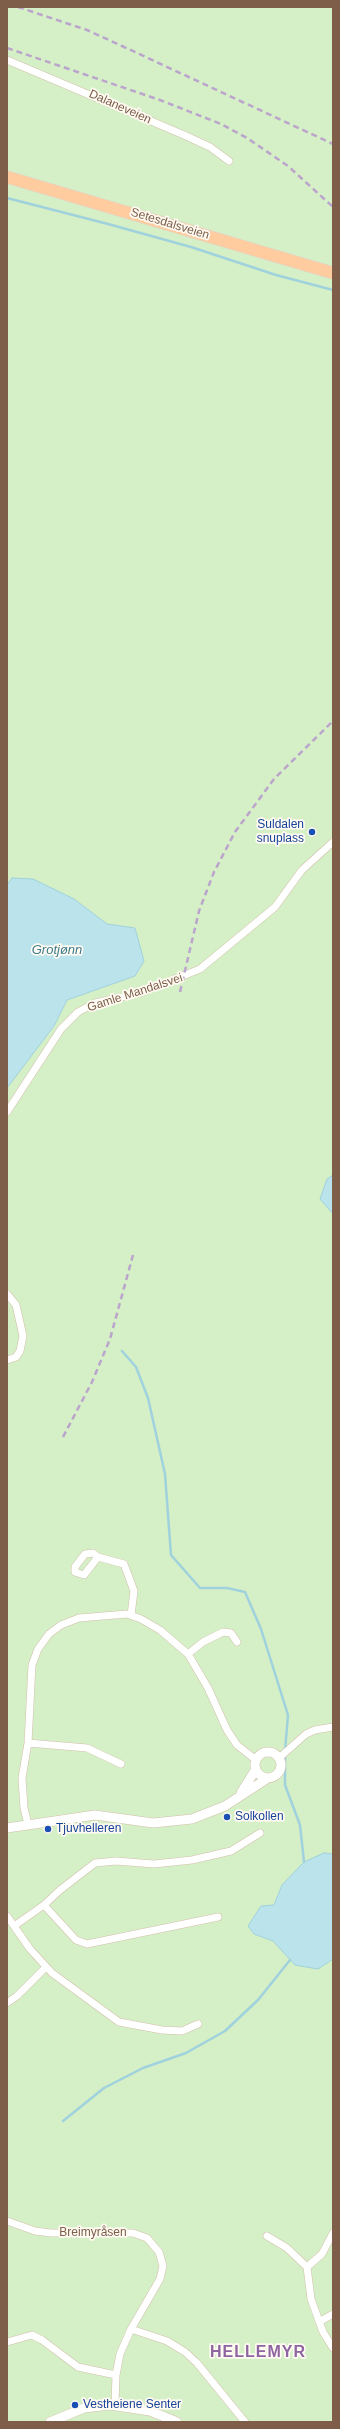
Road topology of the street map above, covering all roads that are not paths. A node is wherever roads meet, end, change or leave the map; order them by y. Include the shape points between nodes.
1 (7, 60) edge
2 (229, 161) dead end
3 (7, 176) edge
4 (333, 273) edge
5 (333, 842) edge
6 (7, 1112) edge
7 (7, 1294) edge
8 (7, 1360) edge
9 (98, 1557) dead end
10 (131, 1615) junction
11 (237, 1642) dead end
12 (188, 1654) junction
13 (333, 1727) edge
14 (28, 1743) junction
15 (278, 1758) junction
16 (121, 1764) dead end
17 (256, 1765) junction
18 (268, 1778) junction
19 (239, 1796) junction
20 (28, 1824) junction
21 (7, 1828) edge
22 (260, 1833) dead end
23 (44, 1905) junction
24 (7, 1916) edge
25 (218, 1917) dead end
26 (14, 1926) junction
27 (46, 1967) junction
28 (7, 2003) edge
29 (198, 2024) dead end
30 (7, 2221) edge
31 (333, 2233) edge
32 (267, 2236) dead end
33 (307, 2267) junction
34 (333, 2314) edge
35 (319, 2322) junction
36 (131, 2329) junction
37 (7, 2342) edge
38 (333, 2348) edge
39 (116, 2375) junction
40 (114, 2405) junction
41 (50, 2422) edge
42 (177, 2422) edge
43 (244, 2422) edge

1 - 2 street, Dalaneveien via 184,135 210,147
3 - 4 highway, Setesdalsveien
5 - 6 street, Gamle Mandalsvei via 302,870 275,906 200,969 134,995 95,1003 78,1012 61,1030
7 - 8 street via 16,1305 23,1336 20,1351 16,1357
9 - 10 street via 114,1560 127,1567 134,1596
10 - 12 street via 153,1624
10 - 14 street via 92,1616 69,1621 55,1628 42,1642 34,1656 30,1672
11 - 12 street via 231,1633 223,1632 203,1642
12 - 17 street via 208,1688 227,1730
13 - 15 street via 306,1734
14 - 16 street via 87,1748
14 - 20 street via 22,1785
15 - 17 street via 269,1753 261,1754
15 - 18 street via 281,1766 278,1773
17 - 18 street via 260,1776
17 - 19 street
18 - 19 street
19 - 20 street via 213,1812 180,1821 153,1823 95,1815
20 - 21 street
22 - 23 street via 231,1851 192,1860 154,1864 116,1861 95,1863
23 - 25 street via 76,1940 87,1944
23 - 26 street
24 - 26 street
26 - 27 street
27 - 28 street
27 - 29 street via 73,1990 119,2022 182,2031
30 - 36 street, Breimyråsen via 45,2233 133,2233 152,2242 162,2258 162,2272
31 - 33 street via 322,2254
32 - 33 street via 287,2248
33 - 35 street via 311,2299
34 - 35 street
35 - 38 street
36 - 39 street, Breimyråsen via 120,2354
36 - 43 street via 167,2341 185,2352 197,2363
37 - 39 street via 32,2335 78,2368
39 - 40 street, Breimyråsen
40 - 41 street via 84,2408
40 - 42 street via 150,2411

